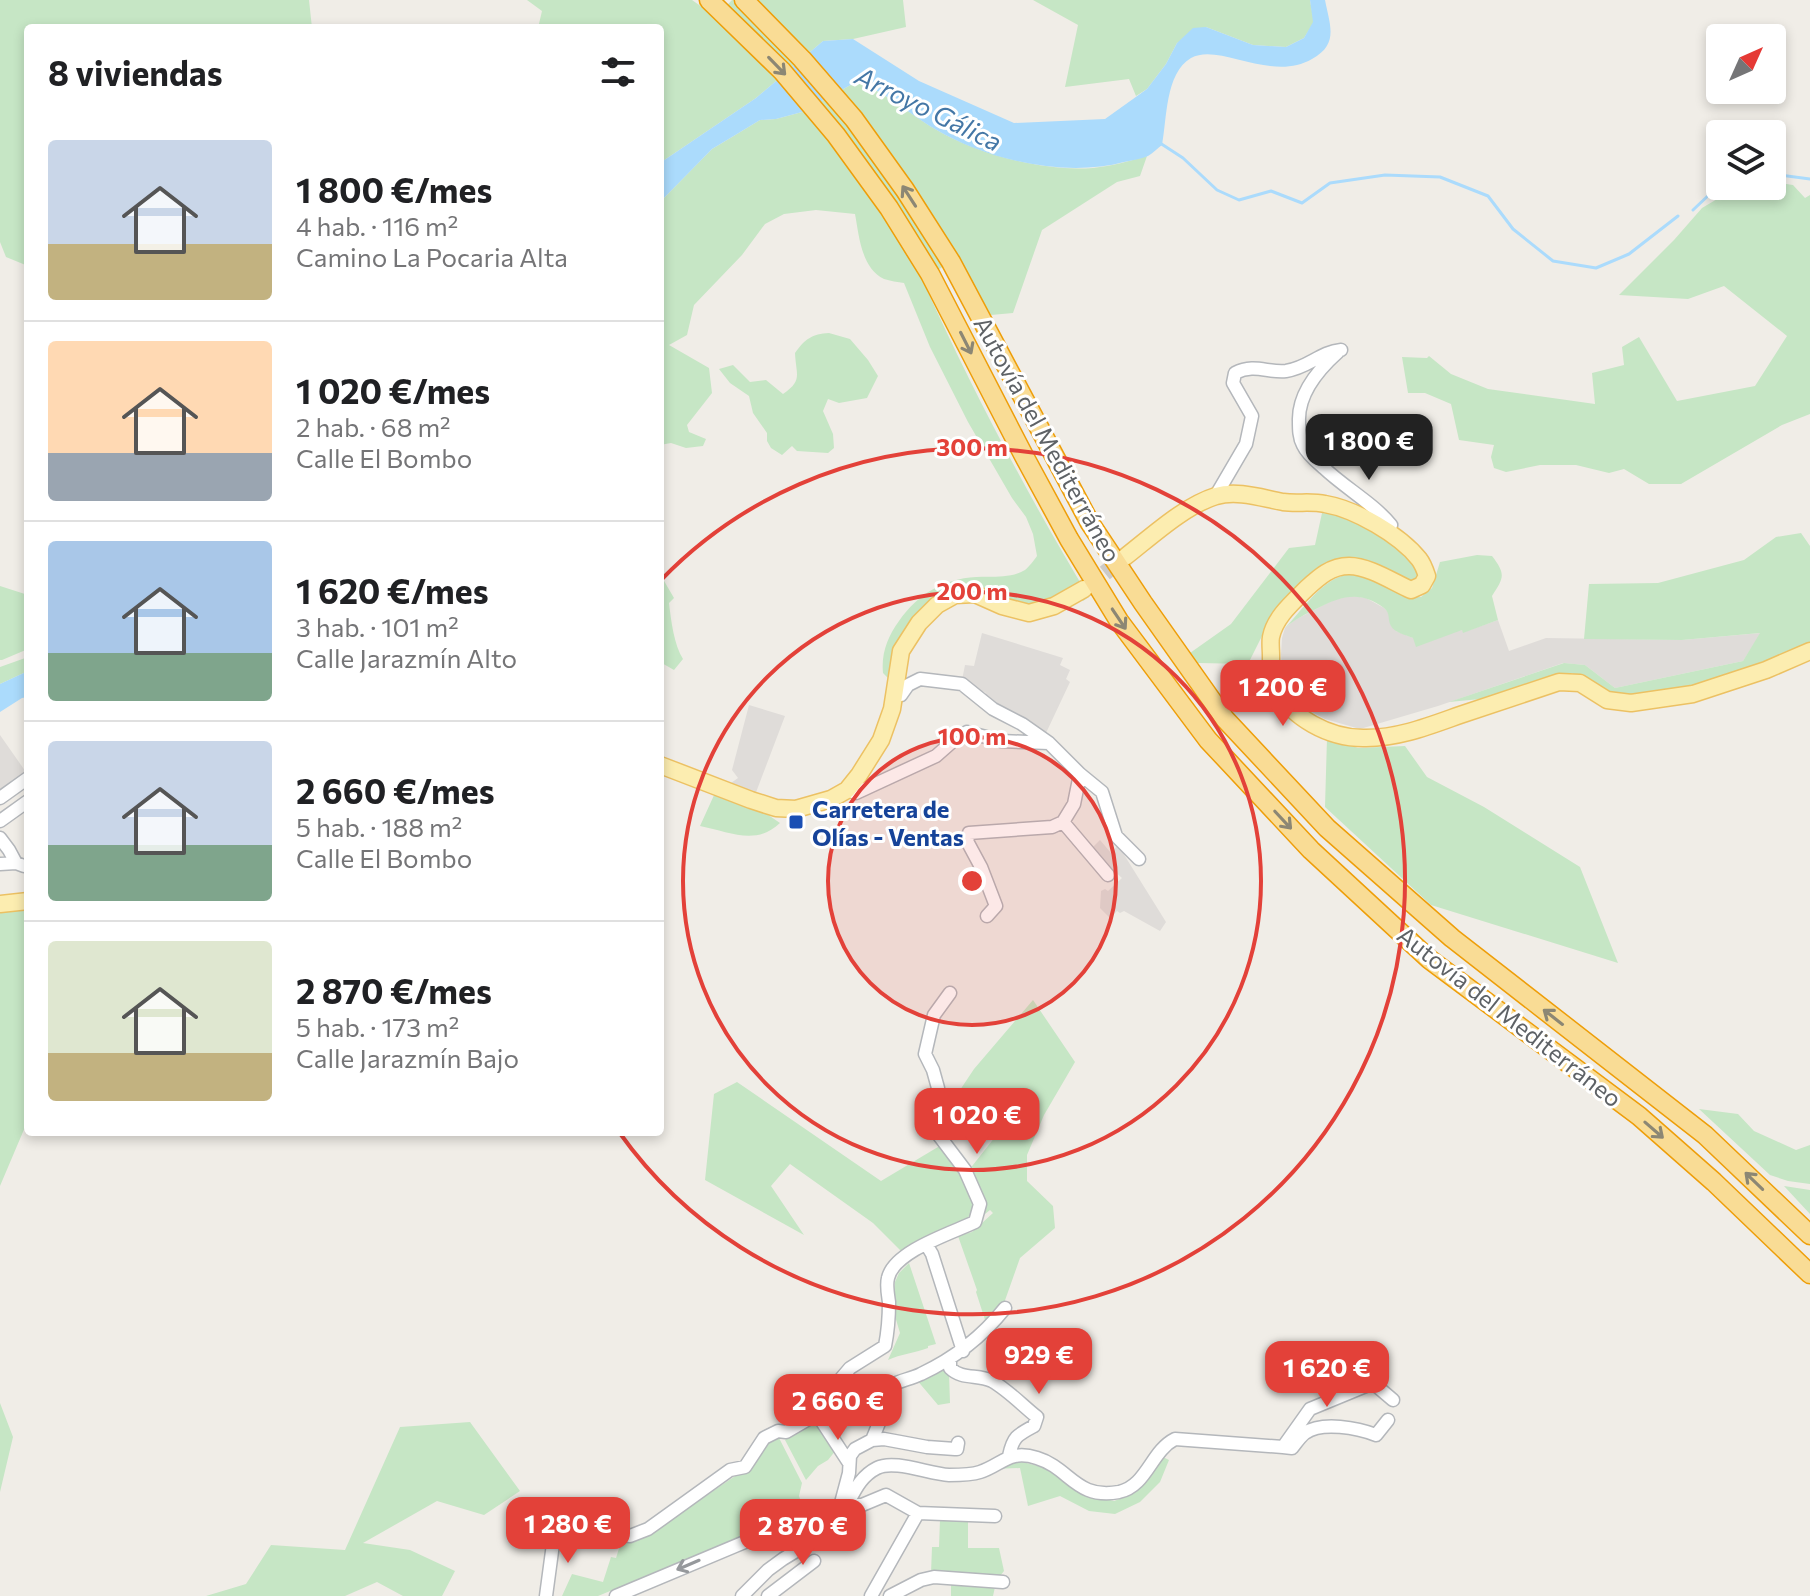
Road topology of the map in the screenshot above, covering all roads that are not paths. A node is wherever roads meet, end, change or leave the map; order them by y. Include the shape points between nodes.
1 (744, 0) edge
2 (716, 5) edge
3 (1215, 497) junction
4 (1387, 532) junction
5 (1125, 557) tunnel mouth
6 (1084, 589) tunnel mouth
7 (1810, 651) edge
8 (894, 694) junction
9 (1049, 743) junction
10 (664, 767) edge
11 (1080, 774) junction
12 (24, 781) edge
13 (847, 790) junction
14 (0, 798) edge
15 (24, 808) edge
16 (0, 821) edge
17 (1063, 822) junction
18 (0, 838) edge
19 (1139, 859) dead end
20 (0, 864) edge
21 (22, 864) edge
22 (1108, 875) dead end
23 (24, 901) edge
24 (0, 904) edge
25 (987, 916) dead end
26 (950, 993) dead end
27 (1810, 1235) edge
28 (926, 1244) junction
29 (1810, 1274) edge
30 (1005, 1308) dead end
31 (963, 1351) junction
32 (950, 1358) junction
33 (892, 1385) dead end
34 (1393, 1400) dead end
35 (889, 1411) dead end
36 (817, 1414) junction
37 (1388, 1420) dead end
38 (872, 1440) junction
39 (958, 1443) dead end
40 (1283, 1447) junction
41 (1009, 1456) junction
42 (849, 1463) junction
43 (843, 1506) junction
44 (918, 1513) junction
45 (995, 1516) dead end
46 (814, 1561) dead end
47 (1003, 1582) dead end
48 (546, 1596) edge
49 (616, 1596) edge
50 (743, 1596) edge
51 (768, 1596) edge
52 (871, 1596) edge
53 (890, 1596) edge

27 -> 1 highway, Autovía del Mediterráneo via 1705,1135 1452,938 1327,828 1225,719 1090,523 951,262 905,190 854,119
2 -> 29 highway, Autovía del Mediterráneo via 782,71 889,208 930,274 1069,539 1119,621 1208,740 1311,850 1429,959 1639,1116
3 - 4 main road via 1230,493 1323,503
3 - 4 street via 1246,444 1252,416 1233,383 1235,373 1244,368 1282,372 1341,350 1302,398 1299,432 1313,458 1384,516 1391,525
3 - 5 main road via 1168,523
4 - 7 main road via 1421,561 1427,576 1422,585 1411,590 1350,565 1335,568 1281,615 1271,637 1271,671 1282,698 1303,719 1334,734 1390,737 1559,682 1580,683 1619,703 1693,694
6 - 8 main road via 1029,613 975,594 955,595 919,623 901,651
8 - 9 street via 901,695 920,679 962,684
8 - 13 main road via 881,740
9 - 11 street
9 - 13 street via 1001,741 967,732 936,756 856,793
10 - 13 main road via 776,808 796,809
11 - 17 street via 1074,804
11 - 19 street via 1102,792 1116,836
12 - 14 street
15 - 16 street
17 - 22 street
17 - 25 street via 969,833 967,841 996,906
18 - 21 street
20 - 21 street
23 - 24 main road
26 - 28 street via 934,1015 925,1054 938,1088 931,1125 965,1170 980,1204 975,1222
28 - 31 street
28 - 36 street via 903,1256 888,1277 885,1346 850,1368
30 - 31 street
31 - 32 street
32 - 33 street
32 - 41 street via 955,1373 992,1382 1037,1417 1034,1426 1018,1434
34 - 40 street via 1373,1383 1310,1409
35 - 38 street
36 - 42 street
36 - 48 street via 764,1438 745,1467 730,1470 648,1529 630,1536 555,1529
37 - 40 street via 1376,1435 1321,1426 1292,1448
38 - 39 street via 955,1449
38 - 42 street via 855,1449
40 - 41 street via 1175,1439 1165,1444 1141,1480 1122,1492 1095,1494 1036,1457
41 - 43 street via 963,1474 880,1466 862,1477
42 - 43 street
43 - 44 street via 886,1495
43 -> 49 street
43 - 50 street via 827,1529 768,1570
44 - 45 street
44 - 52 street
46 - 51 street
47 - 53 street via 934,1577

